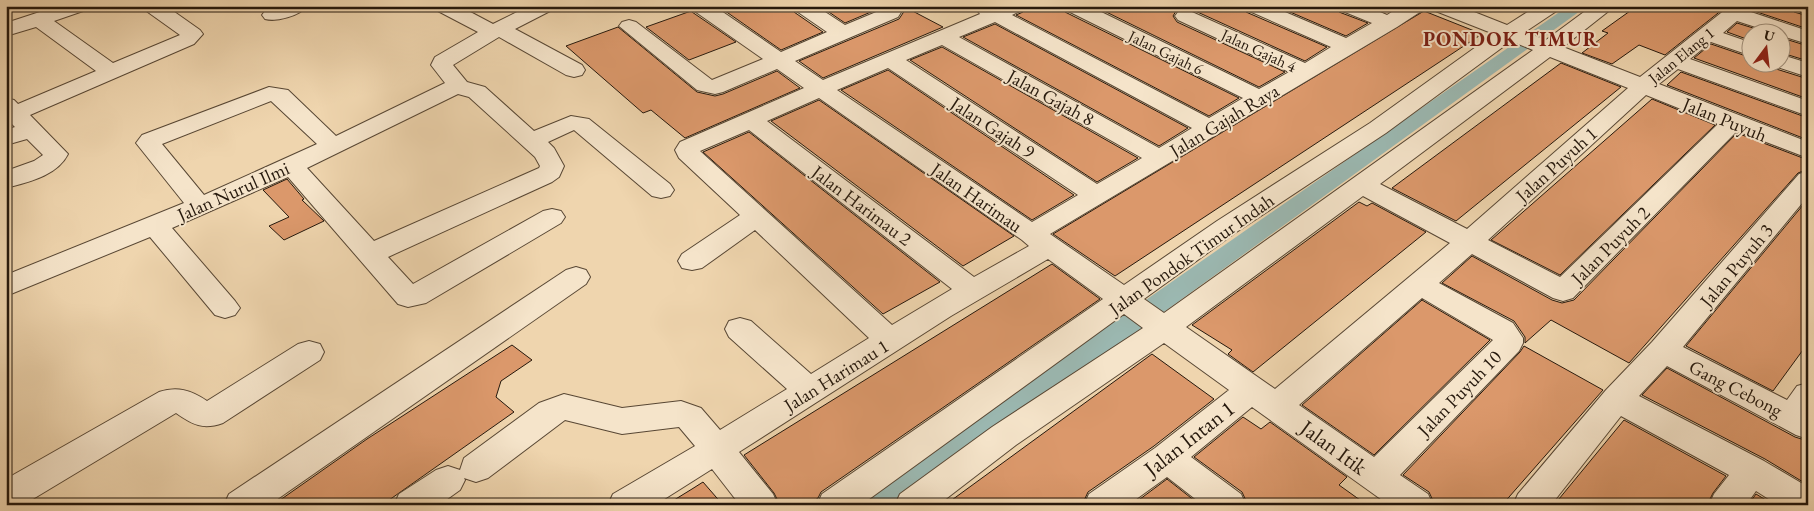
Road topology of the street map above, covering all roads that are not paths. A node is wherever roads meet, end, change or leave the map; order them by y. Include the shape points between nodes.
1 (79, 6) edge
2 (152, 6) edge
3 (297, 6) edge
4 (443, 6) edge
5 (546, 6) edge
6 (700, 6) edge
7 (802, 6) edge
8 (1073, 6) edge
9 (1254, 6) edge
10 (1347, 6) edge
11 (1416, 6) edge
12 (1440, 6) edge
13 (1551, 6) edge
14 (1604, 6) edge
15 (1802, 6) edge
16 (891, 8) edge
17 (1808, 8) edge
18 (998, 9) edge
19 (1738, 10) edge
20 (272, 15) dead end
21 (1186, 16) dead end
22 (40, 20) junction
23 (1390, 23) junction
24 (629, 26) dead end
25 (6, 30) edge
26 (496, 30) junction
27 (844, 34) junction
28 (1707, 34) junction
29 (942, 36) junction
30 (1512, 36) junction
31 (1808, 38) edge
32 (1346, 46) junction
33 (1742, 46) edge
34 (1542, 47) junction
35 (890, 59) junction
36 (1674, 60) junction
37 (781, 61) junction
38 (1792, 64) edge
39 (574, 70) dead end
40 (1808, 70) edge
41 (110, 71) junction
42 (1305, 71) junction
43 (1643, 86) junction
44 (455, 87) junction
45 (822, 88) junction
46 (1260, 98) junction
47 (11, 109) edge
48 (1808, 109) edge
49 (751, 120) junction
50 (1733, 122) junction
51 (1210, 128) junction
52 (32, 129) junction
53 (6, 138) edge
54 (531, 141) junction
55 (334, 146) junction
56 (1808, 151) edge
57 (1160, 158) junction
58 (292, 166) junction
59 (1808, 179) edge
60 (6, 180) edge
61 (1361, 185) junction
62 (661, 190) dead end
63 (1096, 194) junction
64 (200, 206) junction
65 (757, 216) junction
66 (552, 217) dead end
67 (154, 225) junction
68 (1040, 240) junction
69 (1469, 242) junction
70 (370, 254) junction
71 (692, 261) dead end
72 (576, 277) dead end
73 (1419, 284) junction
74 (6, 286) edge
75 (972, 290) junction
76 (1128, 303) junction
77 (225, 308) dead end
78 (1160, 325) junction
79 (740, 329) dead end
80 (891, 341) junction
81 (1663, 350) junction
82 (310, 352) dead end
83 (810, 392) junction
84 (1264, 397) junction
85 (1617, 399) junction
86 (1803, 413) edge
87 (717, 450) junction
88 (1167, 458) junction
89 (1752, 470) junction
90 (1376, 477) junction
91 (6, 497) edge
92 (241, 505) edge
93 (411, 505) edge
94 (625, 505) edge
95 (760, 505) edge
96 (834, 505) edge
97 (912, 505) edge
98 (1101, 505) edge
99 (1229, 505) edge
100 (1416, 505) edge
101 (1530, 505) edge
102 (1726, 505) edge
103 (1807, 505) edge

1 - 22 street
2 - 41 street via 193,34 187,40
3 - 20 street
4 - 26 street
5 - 26 street
6 - 37 street, Jalan Harimau
7 - 27 street
8 - 46 street, Jalan Gajah 6
9 - 32 street
10 - 23 street
11 - 23 street, Jalan Gajah Raya
12 - 30 street, Jalan Puyuh
13 - 30 street, Jalan Pondok Timur Indah
14 - 34 street
15 - 17 street
16 - 27 street via 891,13
18 - 29 street
18 - 51 street
19 - 28 street, Jalan Elang 1
19 - 31 street
21 - 42 street, Jalan Gajah 4
22 - 25 street
22 - 41 street
23 - 32 street, Jalan Gajah Raya
24 - 37 street via 708,86 719,86
26 - 39 street
26 - 44 street via 442,63 457,84
27 - 37 street
28 - 33 street
28 - 36 street, Jalan Elang 1
29 - 35 street
29 - 57 street, Jalan Gajah 8
30 - 34 street, Jalan Puyuh
30 - 76 street, Jalan Pondok Timur Indah via 1226,227
32 - 42 street, Jalan Gajah Raya
34 - 43 street, Jalan Puyuh
34 - 61 street via 1467,109
35 - 45 street
35 - 63 street, Jalan Gajah 9
36 - 43 street, Jalan Elang 1
36 - 48 street
37 - 45 street, Jalan Harimau
38 - 40 street
41 - 47 street
42 - 46 street, Jalan Gajah Raya
43 - 50 street, Jalan Puyuh
43 - 69 street, Jalan Puyuh 1
44 - 54 street via 474,90
44 - 55 street, Jalan Nurul Ilmi
45 - 49 street
45 - 68 street, Jalan Harimau
46 - 51 street, Jalan Gajah Raya
47 - 52 street
49 - 65 street via 689,147 688,153
49 - 75 street, Jalan Harimau 2
50 - 56 street, Jalan Puyuh
50 - 69 street, Jalan Puyuh 2 via 1563,291
51 - 57 street, Jalan Gajah Raya
52 - 53 street
52 - 60 street via 56,157 48,164
54 - 62 street via 570,123 581,124
54 - 70 street via 552,166 547,175
55 - 58 street, Jalan Nurul Ilmi
55 - 64 street via 276,94 154,137 148,143
57 - 63 street, Jalan Gajah Raya
58 - 64 street, Jalan Nurul Ilmi
58 - 70 street
59 - 81 street, Jalan Puyuh 3
61 - 69 street, Jalan Puyuh 2
61 - 78 street
63 - 68 street, Jalan Gajah Raya
64 - 67 street, Jalan Nurul Ilmi
65 - 71 street
65 - 80 street
66 - 70 street via 412,297 408,297
67 - 74 street, Jalan Nurul Ilmi
67 - 77 street
68 - 75 street, Jalan Harimau 1
68 - 76 street, Jalan Harimau
69 - 73 street, Jalan Puyuh 1
72 - 92 street
73 - 84 street, Jalan Intan 1
73 - 90 street, Jalan Puyuh 10 via 1502,331 1508,343
75 - 80 street, Jalan Harimau 1
76 - 78 street, Jalan Harimau
76 - 96 street, Jalan Pondok Timur Indah
78 - 84 street, Jalan Itik
78 - 97 street
79 - 83 street
80 - 83 street, Jalan Harimau 1
81 - 85 street, Jalan Puyuh 3
81 - 86 street, Gang Cebong
82 - 91 street via 212,414 202,414 178,399 170,402
83 - 87 street, Jalan Harimau 1
84 - 88 street, Jalan Intan 1
84 - 90 street, Jalan Itik
85 - 89 street
85 - 101 street, Jalan Puyuh 3
87 - 93 street via 686,415 616,421 564,407 550,412 462,474
87 - 94 street, Jalan Harimau 1
87 - 95 street
88 - 98 street, Jalan Intan 1
88 - 99 street
89 - 102 street
89 - 103 street
90 - 100 street, Jalan Itik

